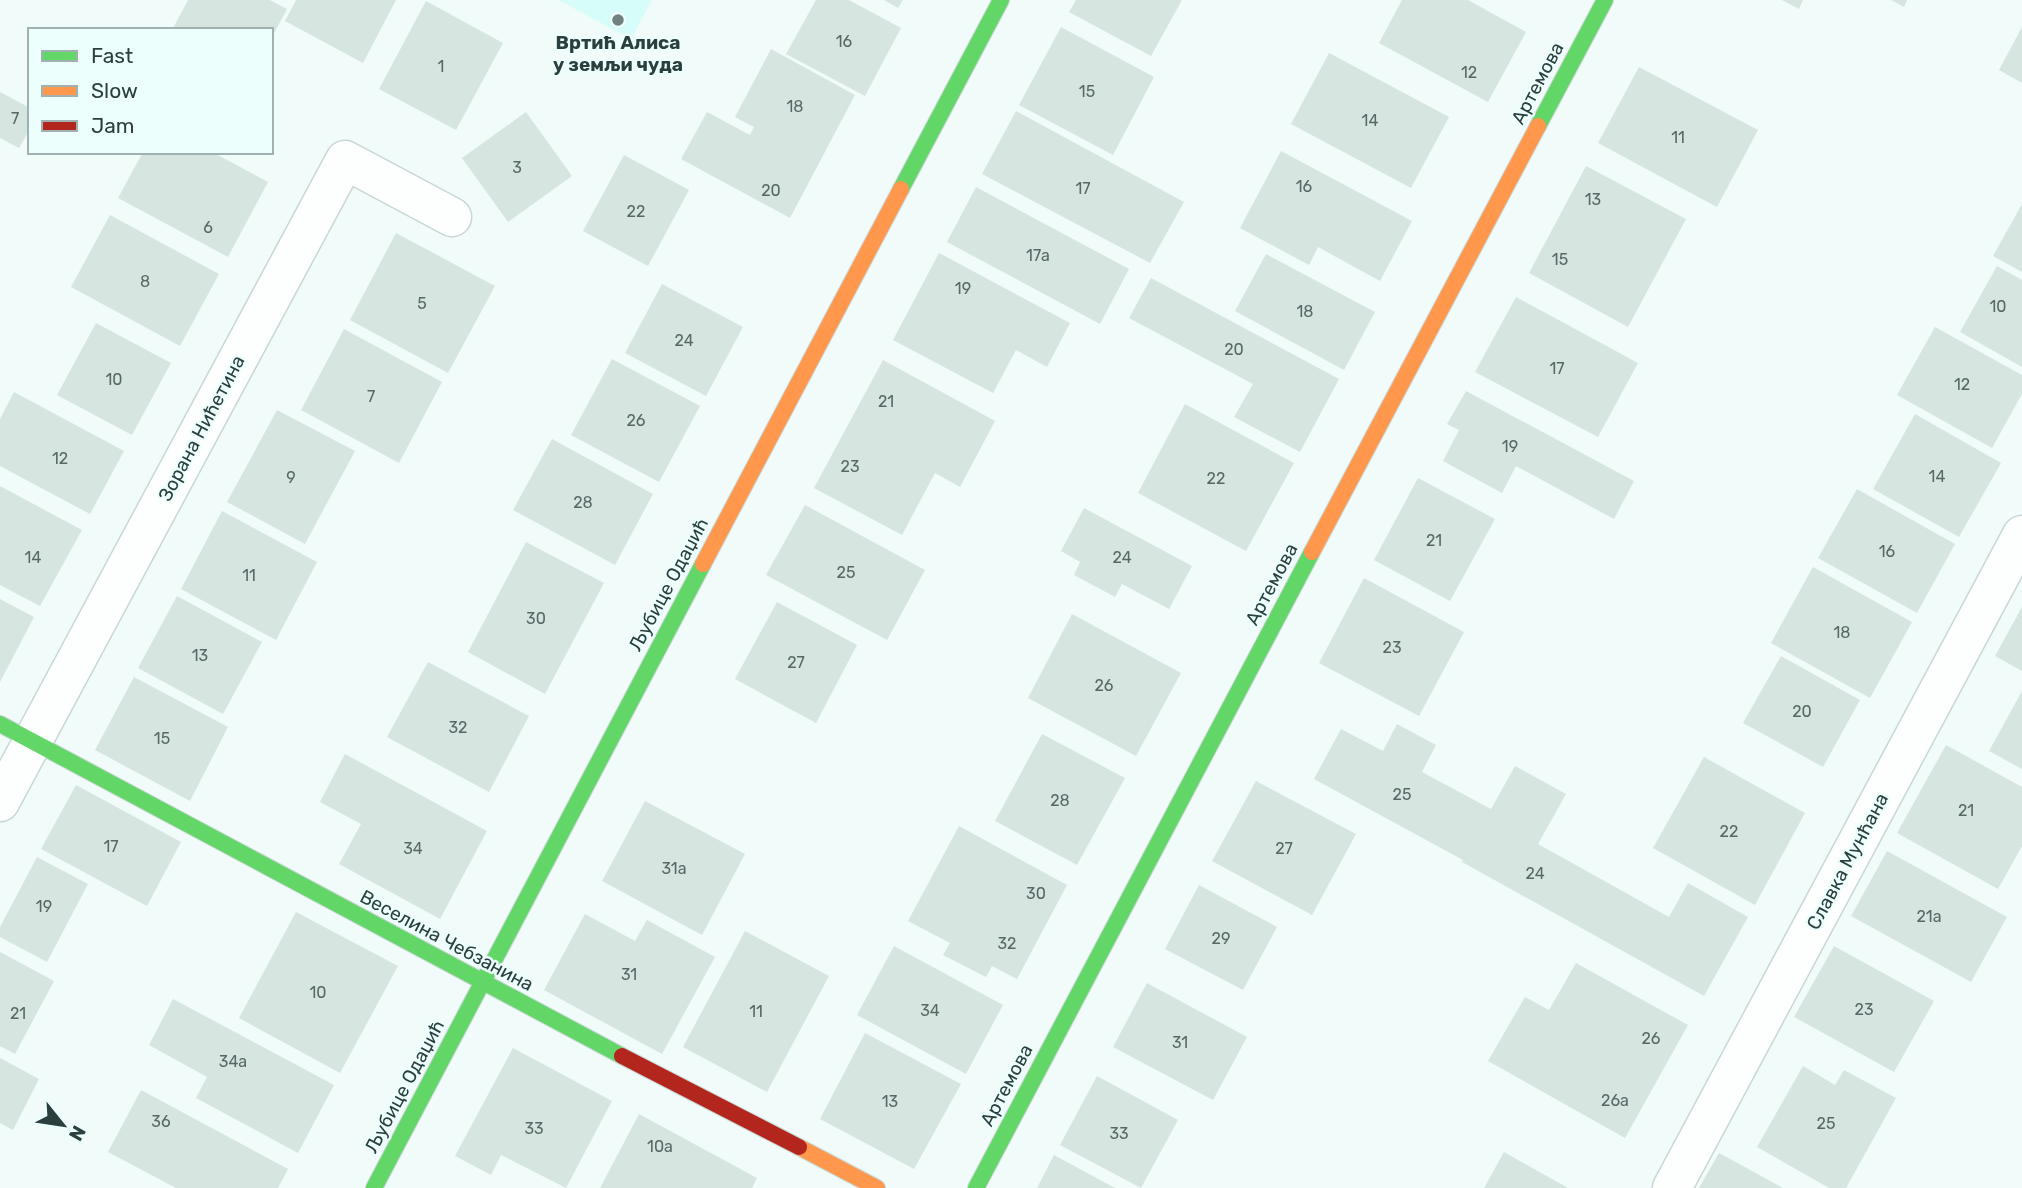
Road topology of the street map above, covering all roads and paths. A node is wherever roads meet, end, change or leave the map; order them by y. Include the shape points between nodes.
1 (1000, 0) edge
2 (1605, 0) edge
3 (452, 217) dead end
4 (2022, 535) edge
5 (16, 733) edge
6 (0, 802) edge
7 (481, 982) junction
8 (374, 1188) edge
9 (877, 1188) edge
10 (976, 1188) edge
11 (1672, 1188) edge

1 - 7 street, Љубице Одаџић
2 - 10 street, Артемова
3 - 5 street, Зорана Нићетина via 345,160
4 - 11 street, Славка Мунћана
5 - 6 street, Зорана Нићетина
5 - 7 street, Веселина Чебзанина
7 - 8 street, Љубице Одаџић
7 - 9 street, Веселина Чебзанина

